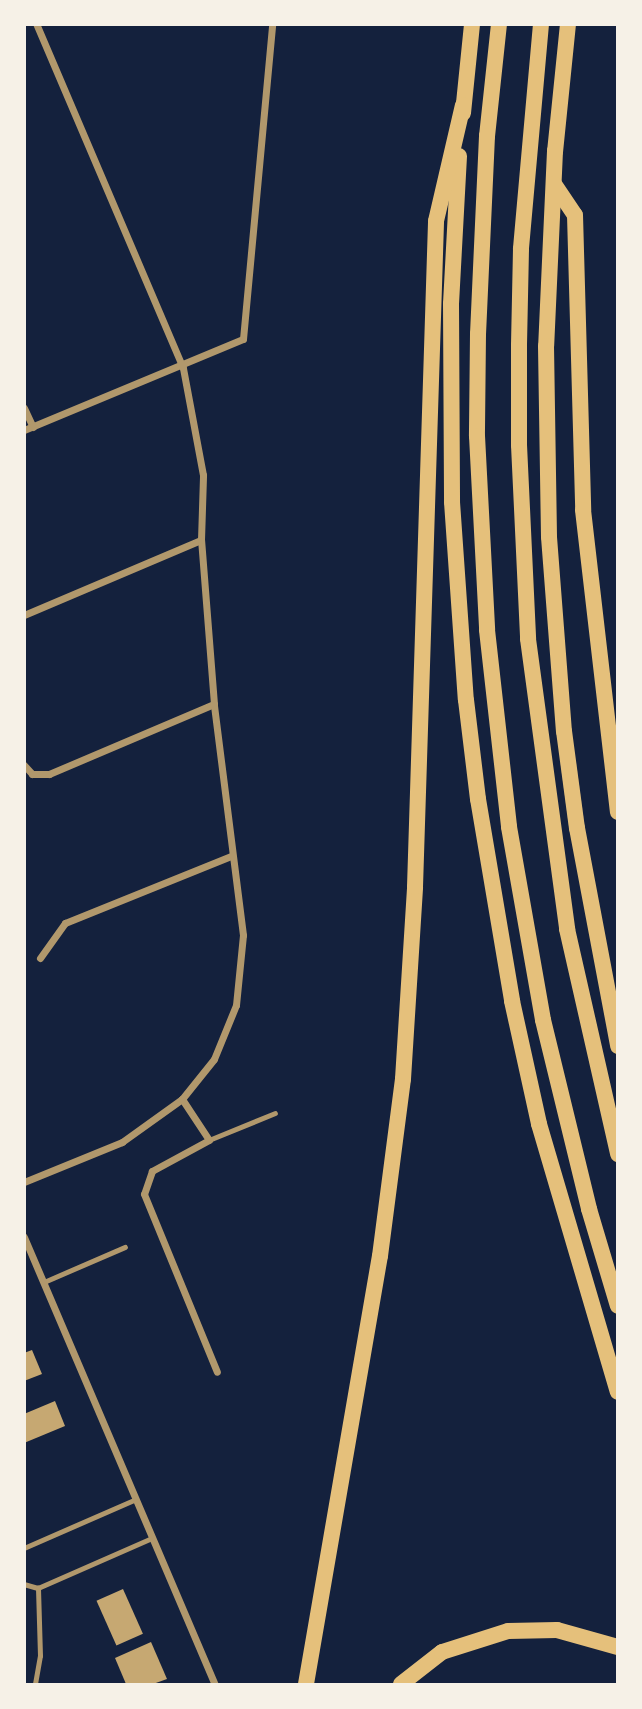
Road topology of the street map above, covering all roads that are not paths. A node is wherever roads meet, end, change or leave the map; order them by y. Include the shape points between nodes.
1 (36, 24) edge
2 (272, 24) edge
3 (472, 24) edge
4 (499, 24) edge
5 (541, 24) edge
6 (568, 24) edge
7 (463, 105) junction
8 (554, 184) junction
9 (183, 368) junction
10 (24, 408) edge
11 (29, 428) edge
12 (201, 540) junction
13 (24, 615) edge
14 (214, 704) junction
15 (24, 765) edge
16 (618, 812) edge
17 (230, 856) junction
18 (40, 958) dead end
19 (618, 1046) edge
20 (182, 1099) junction
21 (275, 1113) dead end
22 (209, 1140) junction
23 (618, 1154) edge
24 (24, 1182) edge
25 (24, 1237) edge
26 (125, 1247) dead end
27 (44, 1282) junction
28 (618, 1306) edge
29 (217, 1372) dead end
30 (618, 1392) edge
31 (136, 1499) junction
32 (153, 1538) junction
33 (24, 1548) edge
34 (24, 1584) edge
35 (38, 1588) junction
36 (618, 1647) edge
37 (35, 1685) edge
38 (215, 1685) edge
39 (306, 1685) edge
40 (401, 1685) edge

1 - 9 street
2 - 9 street via 243,339
3 - 7 highway
4 - 28 highway via 487,136 478,334 478,450 487,630 509,827 543,1020
5 - 23 highway via 526,175 519,332 528,639 567,929
6 - 8 highway
7 - 30 highway via 450,403 466,701 512,1001 564,1220
7 - 39 highway via 436,221 416,859 401,1091 380,1256
8 - 16 highway via 575,215 581,486
8 - 19 highway via 545,444 555,636 577,828
9 - 11 street
9 - 12 street via 203,475
10 - 11 street
12 - 13 street
12 - 14 street
14 - 15 street via 49,774 32,774
14 - 17 street
17 - 18 street via 65,923
17 - 20 street via 243,935 236,1004 214,1059
20 - 22 street
20 - 24 street via 122,1142
21 - 22 lane
22 - 29 street via 152,1171 144,1194
25 - 27 street
26 - 27 lane
27 - 31 street
31 - 32 street
31 - 33 lane
32 - 35 lane
32 - 38 street
34 - 35 lane
35 - 37 lane via 40,1656
36 - 40 highway via 557,1630 508,1631 442,1652

